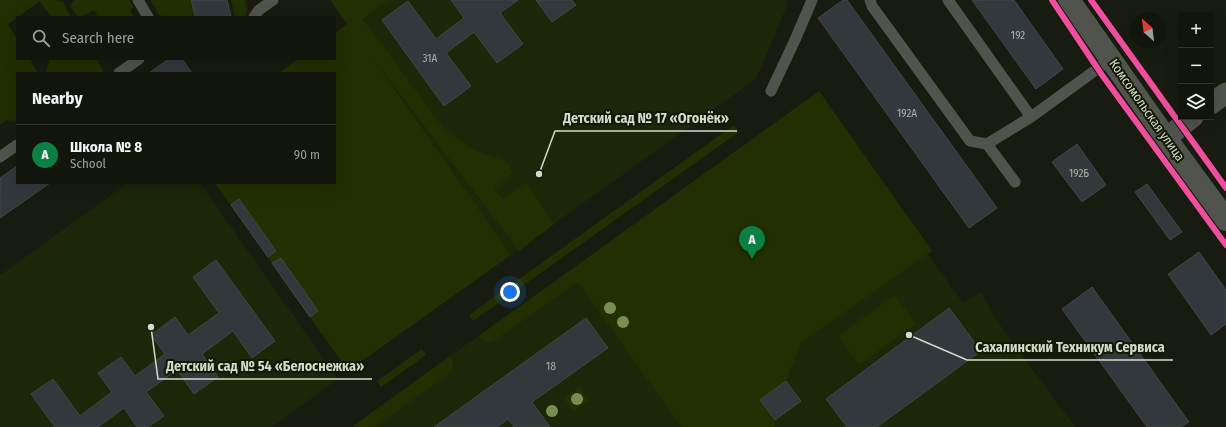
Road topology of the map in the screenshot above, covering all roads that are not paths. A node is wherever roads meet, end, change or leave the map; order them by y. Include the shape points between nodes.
1 (138, 0) edge
2 (273, 0) edge
3 (812, 0) edge
4 (870, 0) edge
5 (948, 0) edge
6 (1069, 0) edge
7 (257, 9) edge
8 (147, 16) edge
9 (1111, 59) junction
10 (137, 60) edge
11 (120, 72) edge
12 (771, 91) dead end
13 (1226, 93) edge
14 (1214, 102) edge
15 (1031, 117) junction
16 (1189, 120) edge
17 (1166, 138) junction
18 (987, 144) junction
19 (16, 146) edge
20 (0, 157) edge
21 (1015, 182) dead end
22 (1226, 220) edge

1 - 8 lane
2 - 7 lane
3 - 12 lane
4 - 18 lane via 970,141
5 - 15 lane
6 - 9 main road, Комсомольская улица
9 - 15 lane
9 - 17 main road, Комсомольская улица
10 - 11 lane
13 - 14 street
15 - 18 lane
16 - 17 street
17 - 22 main road, Комсомольская улица
18 - 21 lane
19 - 20 lane

